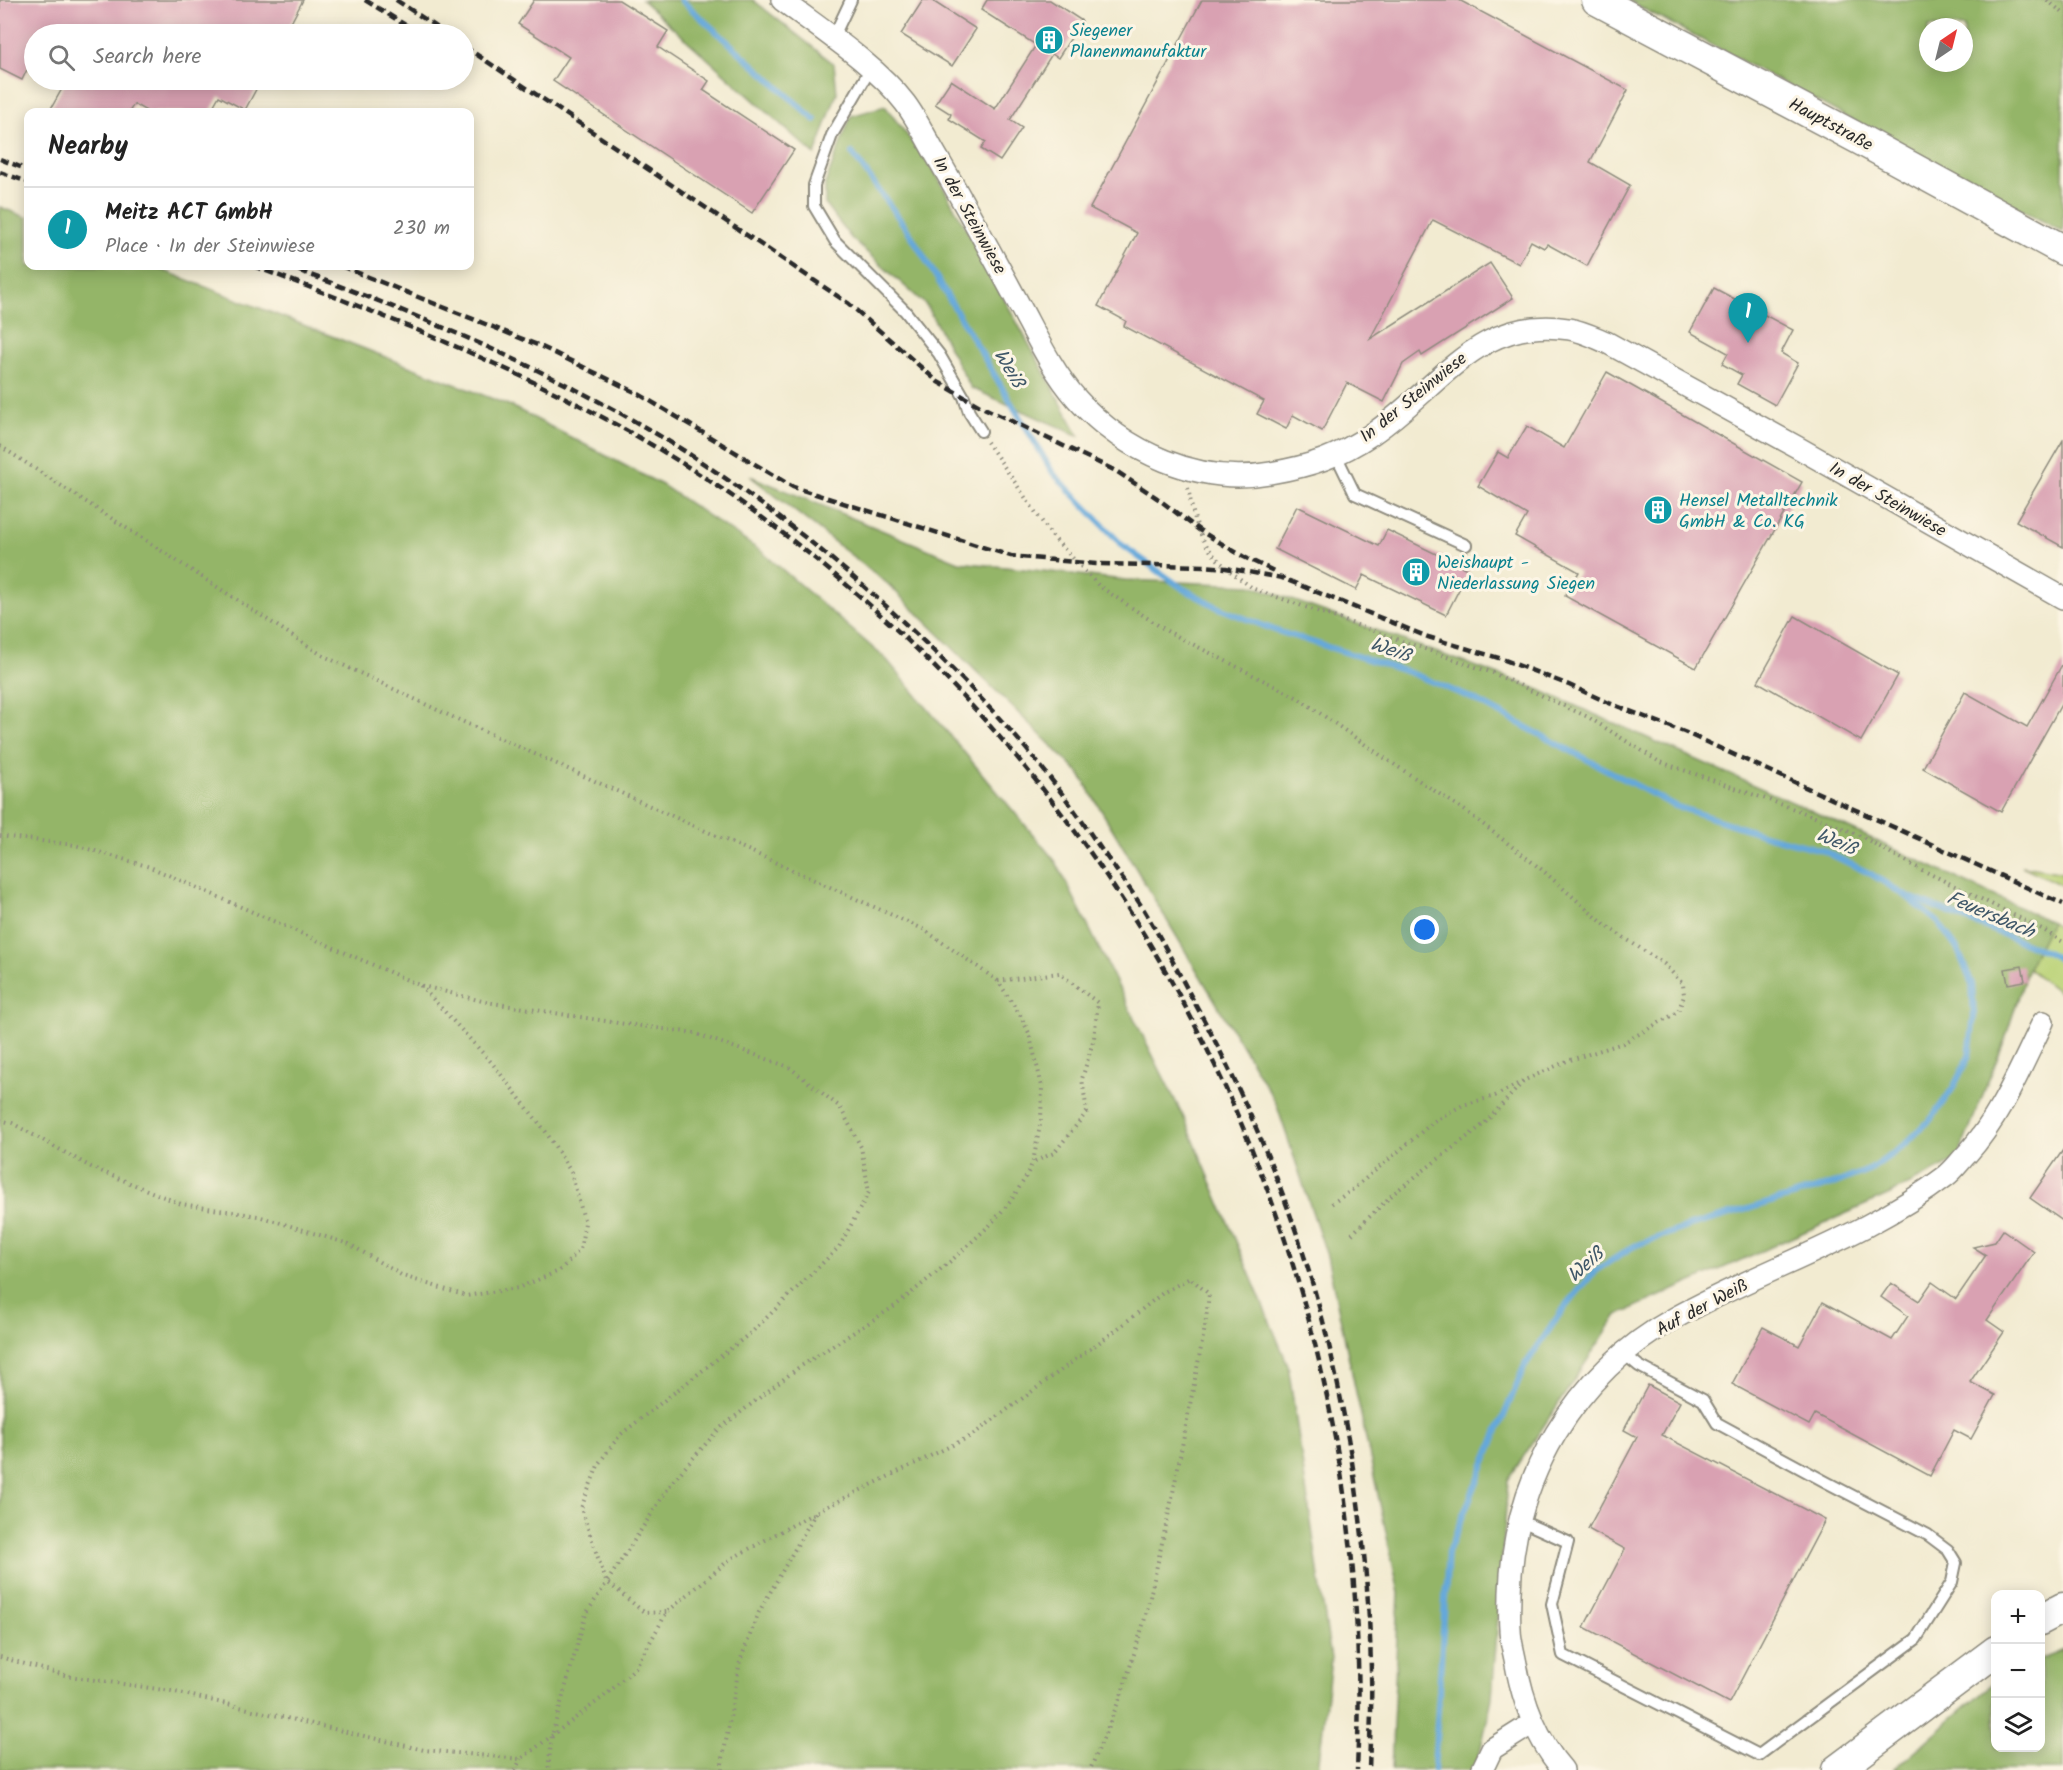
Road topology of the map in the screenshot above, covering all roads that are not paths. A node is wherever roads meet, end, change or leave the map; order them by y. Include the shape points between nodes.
1 (782, 0) edge
2 (851, 0) edge
3 (1597, 0) edge
4 (833, 38) junction
5 (871, 68) junction
6 (2063, 250) edge
7 (981, 431) road end
8 (1336, 455) junction
9 (1467, 545) dead end
10 (2063, 598) edge
11 (2043, 1022) dead end
12 (1623, 1353) junction
13 (1519, 1520) junction
14 (2063, 1608) edge
15 (2045, 1617) edge
16 (1991, 1655) edge
17 (1533, 1723) junction
18 (1482, 1770) edge
19 (1563, 1770) edge
20 (1837, 1770) edge

1 - 4 street, In der Steinwiese
2 - 4 lane
3 - 6 main road, Hauptstraße
4 - 5 street, In der Steinwiese
5 - 7 lane via 832,135 814,185 814,206 835,241 905,311 939,354
5 - 8 street, In der Steinwiese via 905,102 969,210 1049,360 1077,399 1112,432 1145,452 1213,474 1257,476 1306,467
8 - 9 lane via 1355,494
8 - 10 street, In der Steinwiese via 1374,433 1474,349 1506,333 1528,328 1572,329 1616,347
11 - 12 street, Auf der Weiß via 2002,1106 1985,1133 1948,1174 1900,1209 1674,1318
12 - 13 street, Auf der Weiß via 1581,1396 1547,1447
12 - 13 lane via 1639,1366 1703,1400 1717,1423 1928,1535 1948,1550 1956,1563 1952,1582 1916,1639 1759,1755 1563,1656 1552,1604 1568,1542
13 - 17 street, Auf der Weiß via 1511,1570 1509,1631 1520,1687
14 - 15 main road
16 - 20 main road
17 - 18 street via 1492,1749
17 - 19 street, Auf der Weiß

